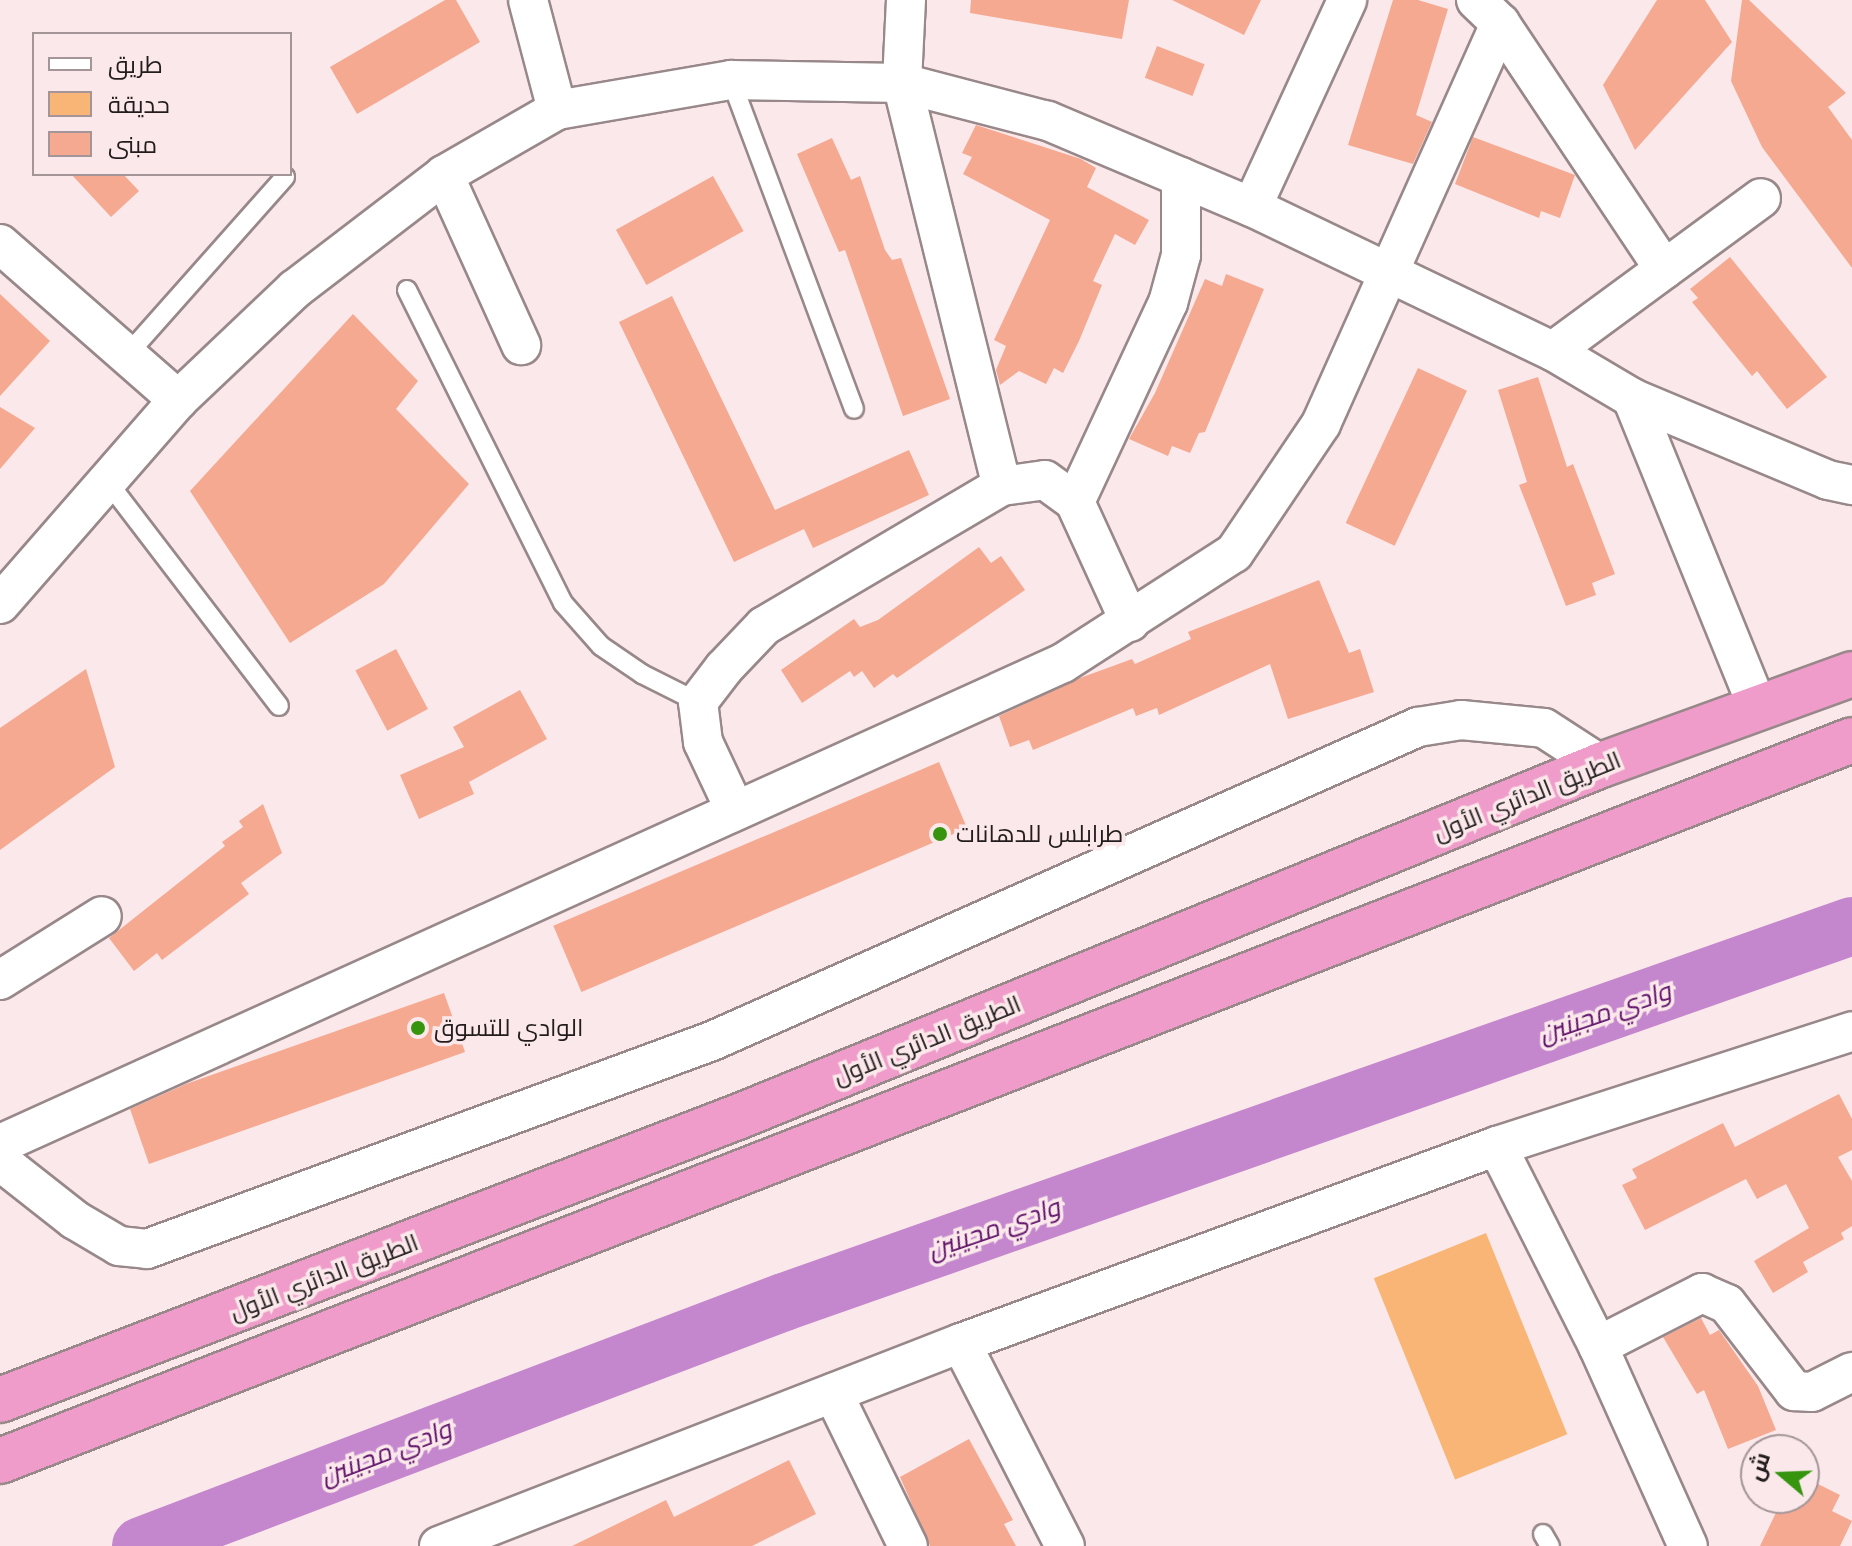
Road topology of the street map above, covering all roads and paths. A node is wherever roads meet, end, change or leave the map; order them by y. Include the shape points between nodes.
1 (528, 0) edge
2 (906, 0) edge
3 (1347, 0) edge
4 (1488, 11) edge
5 (731, 80) junction
6 (902, 83) junction
7 (557, 110) junction
8 (444, 175) junction
9 (285, 177) dead end
10 (1181, 177) junction
11 (1761, 198) dead end
12 (1252, 207) junction
13 (0, 244) edge
14 (1664, 269) junction
15 (1386, 275) junction
16 (407, 290) dead end
17 (521, 345) dead end
18 (1553, 351) junction
19 (127, 355) junction
20 (1632, 398) junction
21 (178, 400) junction
22 (854, 409) dead end
23 (107, 481) junction
24 (1852, 485) edge
25 (1002, 486) junction
26 (1075, 502) junction
27 (0, 604) edge
28 (1130, 622) junction
29 (1852, 674) edge
30 (698, 702) junction
31 (279, 706) dead end
32 (1757, 706) junction
33 (1852, 740) edge
34 (1601, 765) junction
35 (734, 808) junction
36 (102, 916) dead end
37 (0, 980) edge
38 (1852, 1031) edge
39 (0, 1144) edge
40 (1497, 1146) junction
41 (0, 1161) edge
42 (961, 1343) junction
43 (1598, 1346) junction
44 (1852, 1372) edge
45 (833, 1393) junction
46 (0, 1400) edge
47 (0, 1461) edge
48 (899, 1543) edge
49 (439, 1546) edge
50 (1065, 1546) edge
51 (1688, 1546) edge

1 - 7 street
2 - 6 street
3 - 12 street
4 - 14 street
4 - 15 street
5 - 6 street
5 - 7 street
5 - 22 lane
6 - 10 street via 1048,121
6 - 25 street
7 - 8 street
8 - 17 street
8 - 21 street via 295,289
9 - 19 lane
10 - 12 street
10 - 26 street via 1181,255 1168,303
11 - 14 street
12 - 15 street
13 - 19 street
14 - 18 street
15 - 18 street
15 - 28 street via 1321,424 1234,553
16 - 30 lane via 563,603 601,646
18 - 20 street
19 - 21 street
20 - 24 street via 1828,480
20 - 32 street
21 - 23 street
23 - 27 street
23 - 31 lane
25 - 26 street via 1045,480
25 - 30 street via 764,626
26 - 28 street
28 - 35 street via 1063,663
29 - 32 highway, الطريق الدائري الأول
30 - 35 street via 703,742
32 - 34 highway, الطريق الدائري الأول
33 - 47 highway
34 - 41 street via 1544,728 1461,720 1418,727 712,1041 147,1249 108,1240
34 - 46 highway, الطريق الدائري الأول via 696,1133
35 - 39 street
36 - 37 street
38 - 40 street
40 - 42 street
40 - 43 street
42 - 45 street
42 - 50 street
43 - 44 street via 1702,1293 1727,1304 1794,1391 1812,1392
43 - 51 street
45 - 48 street
45 - 49 street

